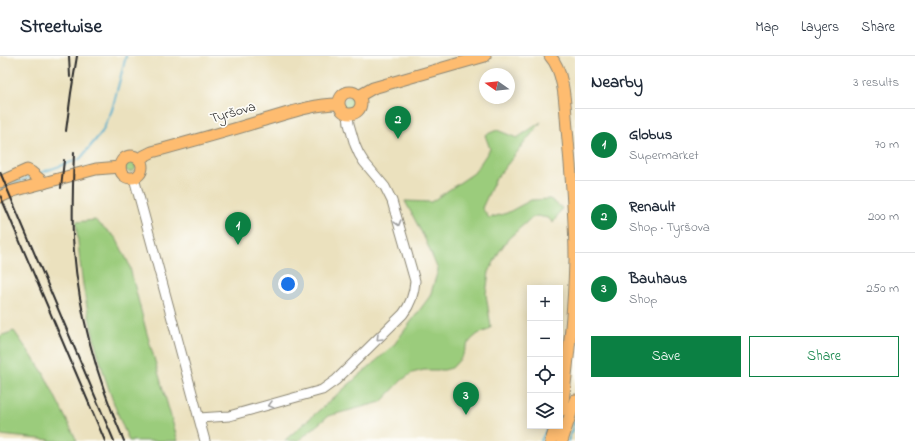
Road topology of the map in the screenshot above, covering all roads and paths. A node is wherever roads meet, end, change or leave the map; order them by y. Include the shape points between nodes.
1 (485, 56) edge
2 (550, 56) edge
3 (358, 96) junction
4 (338, 104) junction
5 (348, 115) junction
6 (139, 159) junction
7 (120, 167) junction
8 (37, 177) junction
9 (134, 178) junction
10 (0, 182) edge
11 (0, 197) edge
12 (575, 354) edge
13 (563, 396) edge
14 (575, 400) edge
15 (563, 405) edge
16 (199, 418) junction
17 (555, 429) edge
18 (205, 441) edge
19 (551, 441) edge
20 (562, 441) edge

1 - 3 main road via 374,88
2 - 13 main road via 556,64 563,89 572,181 575,259
3 - 4 main road via 353,92 346,92 340,97
3 - 5 main road via 361,104 359,110
4 - 5 main road via 340,110
4 - 6 main road, Tyršova via 315,106 274,117 152,152
5 -> 16 street via 359,154 385,187 392,201 415,281 413,298 403,314 336,380 322,390 229,416
6 - 7 main road, Tyršova via 127,156 122,160
6 - 9 main road via 142,170
7 - 8 main road
7 - 9 main road via 124,175
8 - 10 main road via 24,171
8 - 11 main road
9 - 16 street
12 - 15 main road
14 - 20 main road
16 - 18 street
17 - 19 main road

